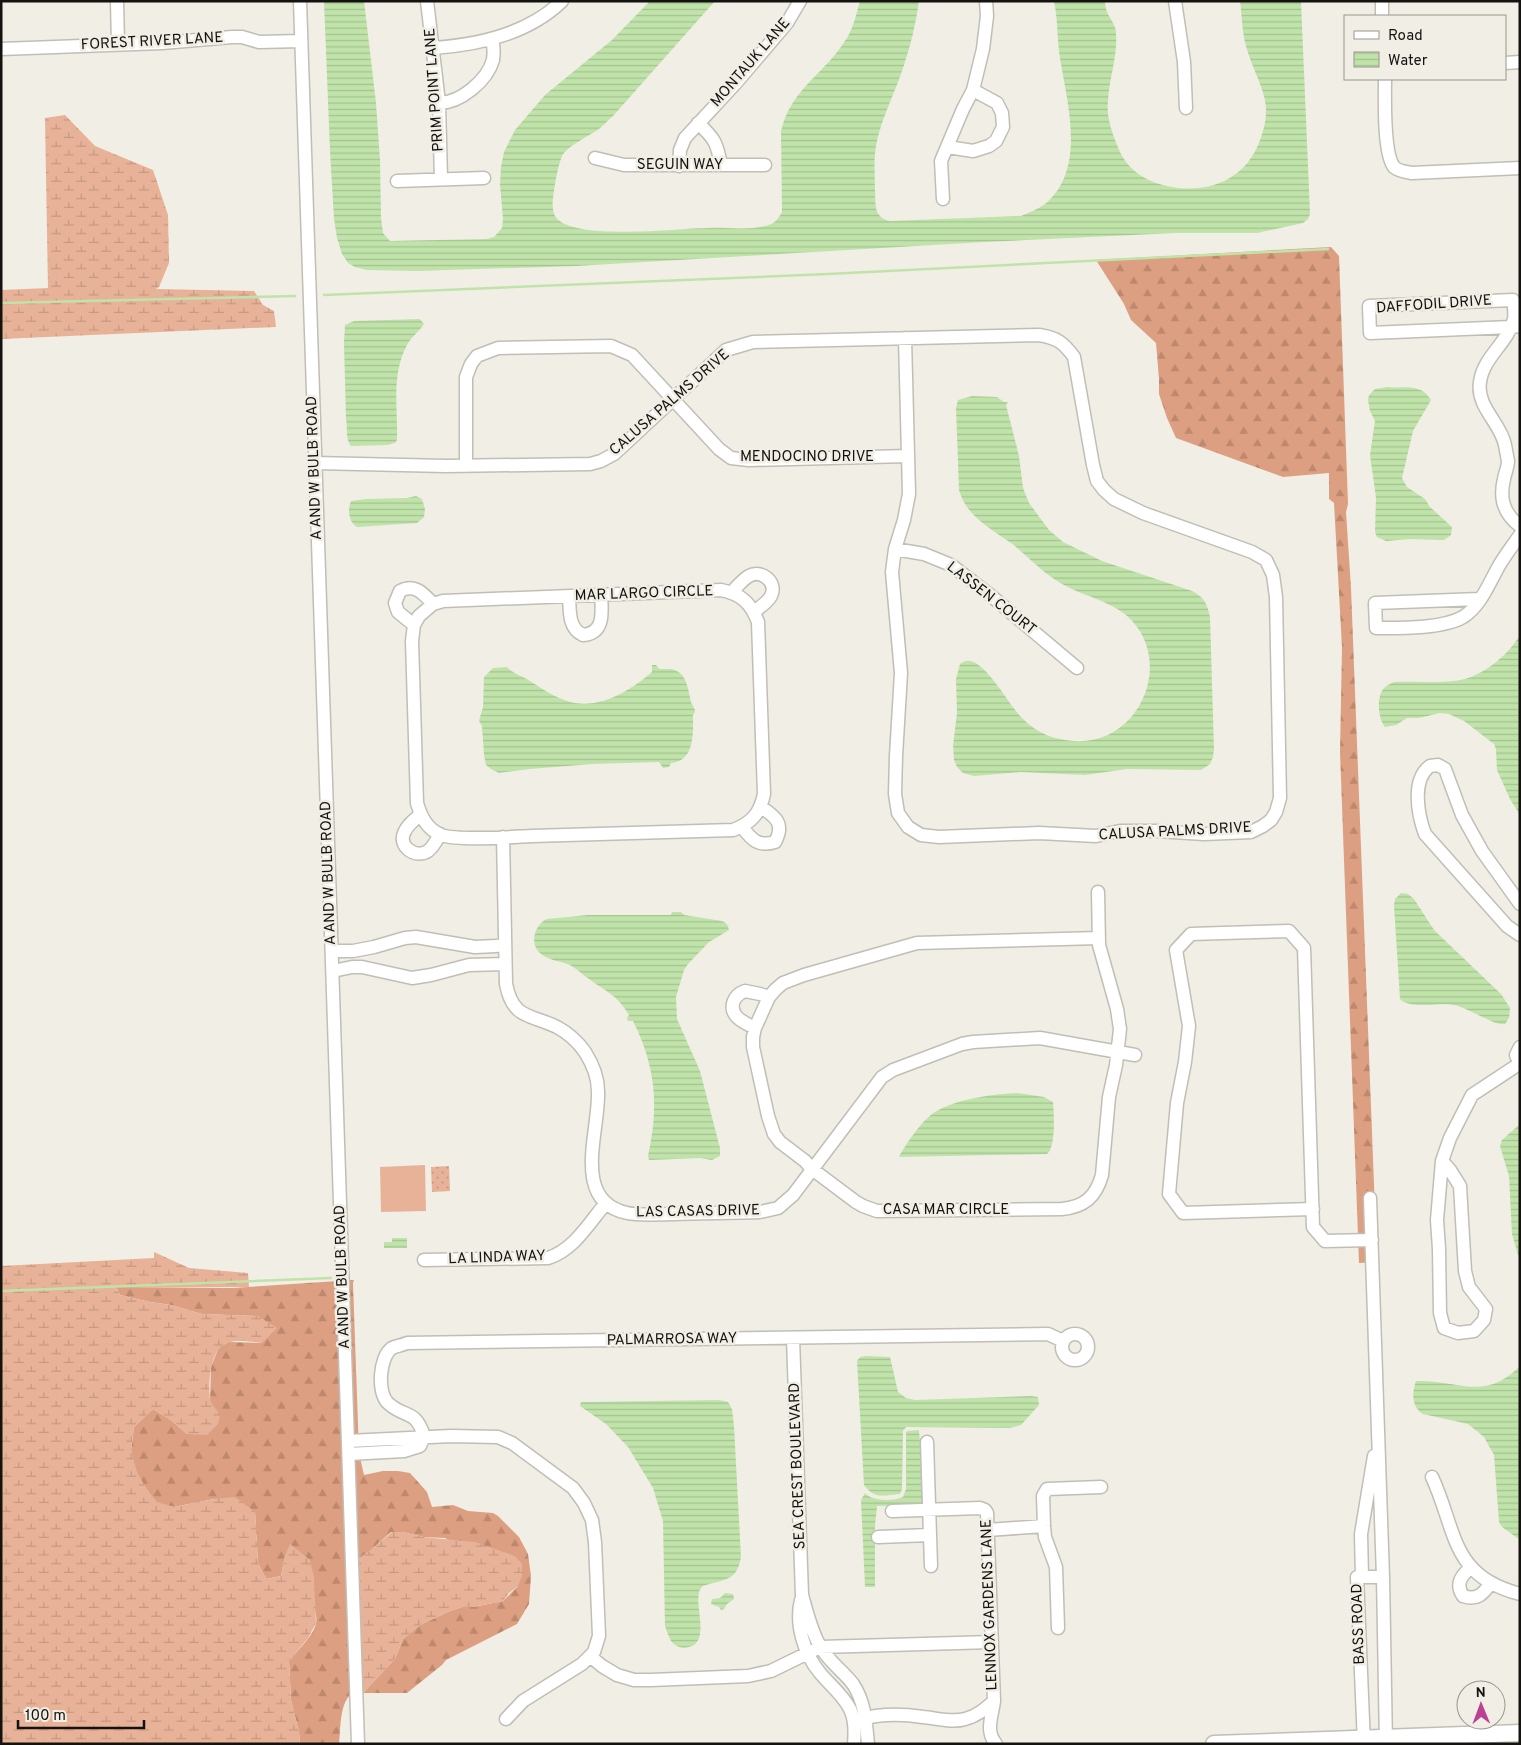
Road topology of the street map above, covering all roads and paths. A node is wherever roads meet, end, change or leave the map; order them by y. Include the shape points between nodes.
1 (117, 1) edge
2 (300, 1) edge
3 (427, 1) edge
4 (562, 1) edge
5 (800, 1) edge
6 (986, 1) edge
7 (1175, 1) edge
8 (1382, 1) edge
9 (1382, 15) edge
10 (492, 40) junction
11 (301, 41) junction
12 (118, 44) junction
13 (433, 48) junction
14 (1, 49) edge
15 (1520, 62) edge
16 (1506, 63) edge
17 (1385, 80) edge
18 (973, 90) junction
19 (439, 103) junction
20 (1186, 108) dead end
21 (698, 123) junction
22 (948, 147) junction
23 (595, 158) dead end
24 (721, 165) junction
25 (765, 165) dead end
26 (679, 166) junction
27 (1520, 168) edge
28 (484, 178) dead end
29 (441, 179) junction
30 (397, 181) dead end
31 (943, 199) dead end
32 (1517, 299) edge
33 (1515, 326) edge
34 (905, 338) junction
35 (674, 399) junction
36 (908, 456) junction
37 (315, 463) junction
38 (466, 466) junction
39 (1520, 526) edge
40 (1520, 535) edge
41 (895, 549) junction
42 (732, 592) junction
43 (601, 595) junction
44 (569, 597) junction
45 (1480, 599) junction
46 (433, 604) junction
47 (754, 612) junction
48 (414, 625) junction
49 (1078, 668) dead end
50 (761, 806) junction
51 (420, 815) junction
52 (742, 827) junction
53 (440, 834) junction
54 (503, 837) junction
55 (1098, 892) dead end
56 (1520, 904) edge
57 (1520, 935) edge
58 (1099, 938) junction
59 (505, 944) junction
60 (332, 951) junction
61 (505, 964) junction
62 (333, 971) junction
63 (769, 997) junction
64 (755, 1028) junction
65 (1520, 1047) edge
66 (1117, 1052) junction
67 (1136, 1055) dead end
68 (1519, 1064) edge
69 (1442, 1161) junction
70 (812, 1169) junction
71 (1370, 1198) dead end
72 (606, 1203) junction
73 (1313, 1209) junction
74 (1372, 1240) junction
75 (424, 1260) dead end
76 (793, 1338) junction
77 (1063, 1340) dead end
78 (1379, 1431) junction
79 (424, 1436) junction
80 (348, 1441) junction
81 (927, 1442) dead end
82 (349, 1454) junction
83 (1432, 1477) dead end
84 (1101, 1487) dead end
85 (929, 1510) junction
86 (892, 1511) dead end
87 (1044, 1526) junction
88 (988, 1530) junction
89 (930, 1535) junction
90 (878, 1537) dead end
91 (931, 1566) dead end
92 (1471, 1568) junction
93 (1383, 1576) junction
94 (1362, 1577) junction
95 (1491, 1583) junction
96 (1520, 1594) edge
97 (802, 1595) junction
98 (1058, 1628) dead end
99 (992, 1642) junction
100 (820, 1648) junction
101 (808, 1654) junction
102 (590, 1656) junction
103 (994, 1701) junction
104 (506, 1719) dead end
105 (860, 1720) junction
106 (1520, 1733) edge
107 (1386, 1741) edge
108 (1363, 1742) edge
109 (358, 1744) edge
110 (854, 1744) edge
111 (868, 1744) edge
112 (996, 1744) edge
113 (1214, 1744) edge

1 - 12 street
2 - 11 street, A AND W BULB ROAD
3 - 13 street, PRIM POINT LANE
4 - 10 street via 543,16
5 - 21 street, MONTAUK LANE via 787,23
6 - 18 street via 986,31
7 - 20 street via 1183,54
8 - 9 street
10 - 13 street
10 - 19 street via 492,61 479,81 456,101
11 - 12 street, FOREST RIVER LANE via 259,42 232,37
11 - 37 street, A AND W BULB ROAD
12 - 14 street, FOREST RIVER LANE
13 - 19 street, PRIM POINT LANE
15 - 16 street
17 - 27 street via 1387,152 1394,167 1412,173
18 - 22 street
18 - 22 street via 997,103 1003,127 996,141 981,149
19 - 29 street, PRIM POINT LANE
21 - 24 street via 718,145
21 - 26 street, MONTAUK LANE via 685,138
22 - 31 street via 940,166
23 - 26 street, SEGUIN WAY via 624,165
24 - 25 street, SEGUIN WAY
24 - 26 street, SEGUIN WAY
28 - 29 street
29 - 30 street
32 - 33 street, DAFFODIL DRIVE
32 - 33 street, DAFFODIL DRIVE via 1369,306 1370,333
33 - 39 street, DAFFODIL DRIVE via 1485,367 1479,385 1486,410 1505,443 1508,462 1501,490 1502,501 1510,519
34 - 35 street, CALUSA PALMS DRIVE via 753,342 736,346 726,350
34 - 36 street, CALUSA PALMS DRIVE
34 - 41 street, CALUSA PALMS DRIVE via 1053,337 1074,357 1093,465 1097,481 1104,490 1134,509 1266,560 1273,574 1276,597 1278,694 1280,798 1271,820 1251,832 1204,834 1157,831 1096,836 1039,833 938,837 921,835 908,827 898,813 896,794 901,674 892,572
35 - 36 street, MENDOCINO DRIVE via 731,458
35 - 38 street, CALUSA PALMS DRIVE via 614,454 601,461 590,464
35 - 38 street, MENDOCINO DRIVE via 632,355 611,346 489,350 477,356 466,377
36 - 41 street, CALUSA PALMS DRIVE via 909,494
37 - 38 street, CALUSA PALMS DRIVE
37 - 60 street, A AND W BULB ROAD
40 - 45 street
41 - 49 street, LASSEN COURT via 924,554 951,565
42 - 43 street, MAR LARGO CIRCLE
42 - 47 street, MAR LARGO CIRCLE via 749,604
42 - 47 street via 750,575 764,576 771,582 772,592 768,601
43 - 44 street, MAR LARGO CIRCLE
43 - 44 street via 600,626 583,635 572,625
44 - 46 street, MAR LARGO CIRCLE
45 - 45 street via 1462,618 1447,623 1376,628 1375,602
46 - 48 street
46 - 48 street via 415,588 400,591 395,603 398,612
47 - 50 street via 758,622 764,794
48 - 51 street via 412,654
50 - 52 street via 750,822
50 - 52 street via 779,823 780,833 775,842 765,845 756,842
51 - 53 street
51 - 53 street via 403,834 404,844 410,852 419,854 428,850
52 - 54 street via 733,830
53 - 54 street
54 - 59 street
55 - 58 street, CASA MAR CIRCLE
56 - 57 street via 1482,851 1452,792 1445,769 1438,765 1430,766 1418,784 1419,819 1425,834 1507,926
58 - 63 street, CASA MAR CIRCLE via 917,943 794,978 776,988
58 - 66 street, CASA MAR CIRCLE via 1119,1020
59 - 60 street via 474,947 416,937 353,951
59 - 61 street
60 - 62 street, A AND W BULB ROAD
61 - 62 street via 469,965 412,978 362,967
61 - 72 street via 508,994 515,1007 528,1017 555,1026 571,1037 593,1068 598,1100 591,1172 597,1191
62 - 80 street, A AND W BULB ROAD
63 - 64 street, CASA MAR CIRCLE
63 - 64 street via 745,991 734,1000 733,1010 738,1018
64 - 70 street, CASA MAR CIRCLE via 753,1047 774,1134
65 - 68 street via 1516,1055
66 - 67 street, LAS CASAS DRIVE
66 - 70 street, LAS CASAS DRIVE via 1040,1038 973,1042 893,1070 877,1082
66 - 70 street, CASA MAR CIRCLE via 1102,1175 1095,1194 1080,1205 1062,1209 877,1211 863,1206
68 - 69 street via 1472,1095
69 - 69 street via 1460,1186 1465,1271 1469,1287 1486,1309 1484,1320 1474,1331 1458,1333 1444,1328 1440,1313 1437,1220
70 - 72 street, LAS CASAS DRIVE via 786,1203 769,1211 639,1214 617,1210
71 - 74 street
72 - 75 street, LA LINDA WAY via 567,1248 548,1258
73 - 73 street via 1304,948 1289,931 1191,934 1176,950 1189,1026 1177,1102 1169,1194 1183,1212
73 - 74 street via 1314,1227 1325,1241
74 - 78 street
76 - 77 street, PALMARROSA WAY via 1048,1334
76 - 79 street, PALMARROSA WAY via 407,1344 391,1348 382,1362 383,1394 387,1402 420,1423
76 - 97 street, SEA CREST BOULEVARD
78 - 93 street
78 - 94 street via 1360,1534
79 - 80 street
79 - 82 street via 420,1446 404,1451
79 - 102 street via 498,1437 512,1443 572,1488 584,1503 592,1520 595,1542 599,1636
80 - 82 street, A AND W BULB ROAD
81 - 85 street
82 - 109 street, A AND W BULB ROAD
83 - 92 street via 1453,1538
84 - 87 street via 1047,1489 1043,1496
85 - 86 street
85 - 88 street, LENNOX GARDENS LANE via 980,1508 987,1513
85 - 89 street
87 - 88 street
87 - 98 street via 1056,1567
88 - 99 street, LENNOX GARDENS LANE
89 - 90 street
89 - 91 street
92 - 95 street
92 - 95 street via 1459,1582 1463,1596 1480,1596
93 - 94 street, BASS ROAD
93 - 107 street, BASS ROAD
94 - 108 street, BASS ROAD via 1357,1577
95 - 96 street
97 - 100 street, SEA CREST BOULEVARD
97 - 101 street, SEA CREST BOULEVARD via 800,1628
99 - 100 street
99 - 103 street, LENNOX GARDENS LANE
100 - 101 street
100 - 105 street, SEA CREST BOULEVARD via 861,1698
101 - 102 street via 771,1671 748,1676 651,1680 617,1675
101 - 105 street, SEA CREST BOULEVARD
102 - 104 street via 524,1701
103 - 105 street, LENNOX GARDENS LANE via 977,1715 963,1720 882,1716
103 - 112 street, LENNOX GARDENS LANE via 989,1727 990,1736
105 - 110 street, SEA CREST BOULEVARD
105 - 111 street, SEA CREST BOULEVARD
106 - 107 main road via 1405,1736
107 - 108 main road
108 - 113 main road via 1349,1738

